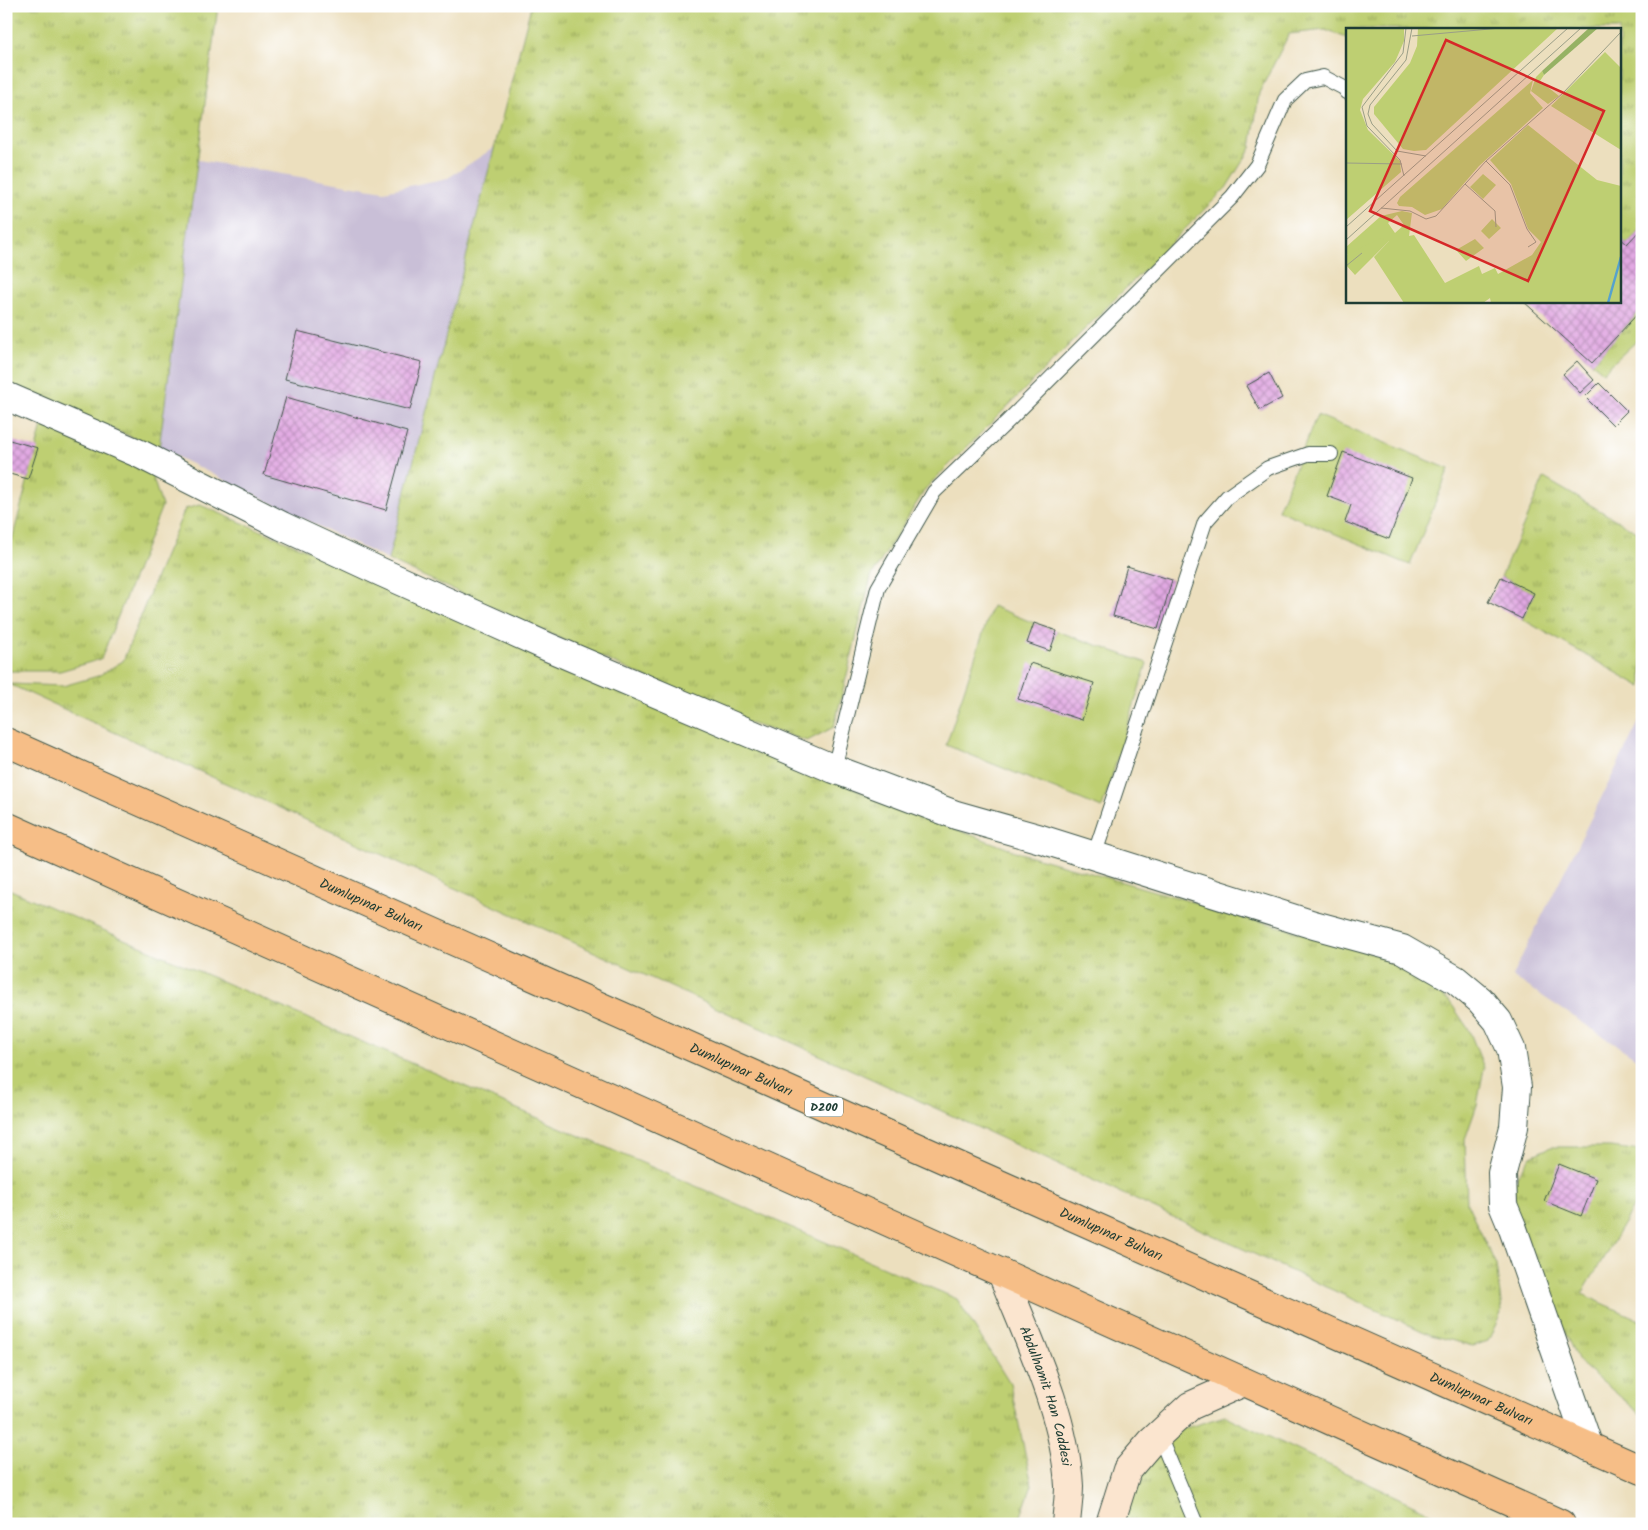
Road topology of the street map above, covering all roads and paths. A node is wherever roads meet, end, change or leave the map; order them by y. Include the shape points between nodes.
1 (1346, 91) edge
2 (6, 396) edge
3 (1330, 454) dead end
4 (6, 742) edge
5 (834, 768) junction
6 (6, 826) edge
7 (1094, 856) junction
8 (1002, 1273) junction
9 (1244, 1382) junction
10 (1159, 1435) junction
11 (1589, 1447) junction
12 (1642, 1470) edge
13 (1066, 1524) edge
14 (1110, 1524) edge
15 (1196, 1524) edge
16 (1561, 1524) edge

1 - 5 lane via 1323,77 1305,81 1285,100 1257,165 1232,197 934,492 878,588
2 - 5 street via 140,454 282,526 548,647
3 - 7 lane via 1308,454 1268,468 1227,497 1204,522
4 - 11 highway, Dumlupınar Bulvarı / D200
5 - 7 street via 956,815
6 - 8 highway
7 - 11 street via 1402,949 1456,980 1498,1021 1511,1050 1517,1087 1514,1127 1502,1173 1503,1205
8 - 9 highway
8 - 13 main road, Abdulhamit Han Caddesi via 1054,1406 1064,1445 1069,1487
9 - 10 main road via 1190,1406
9 - 16 highway
10 - 14 main road via 1127,1470
10 - 15 lane
11 - 12 highway, Dumlupınar Bulvarı / D200

